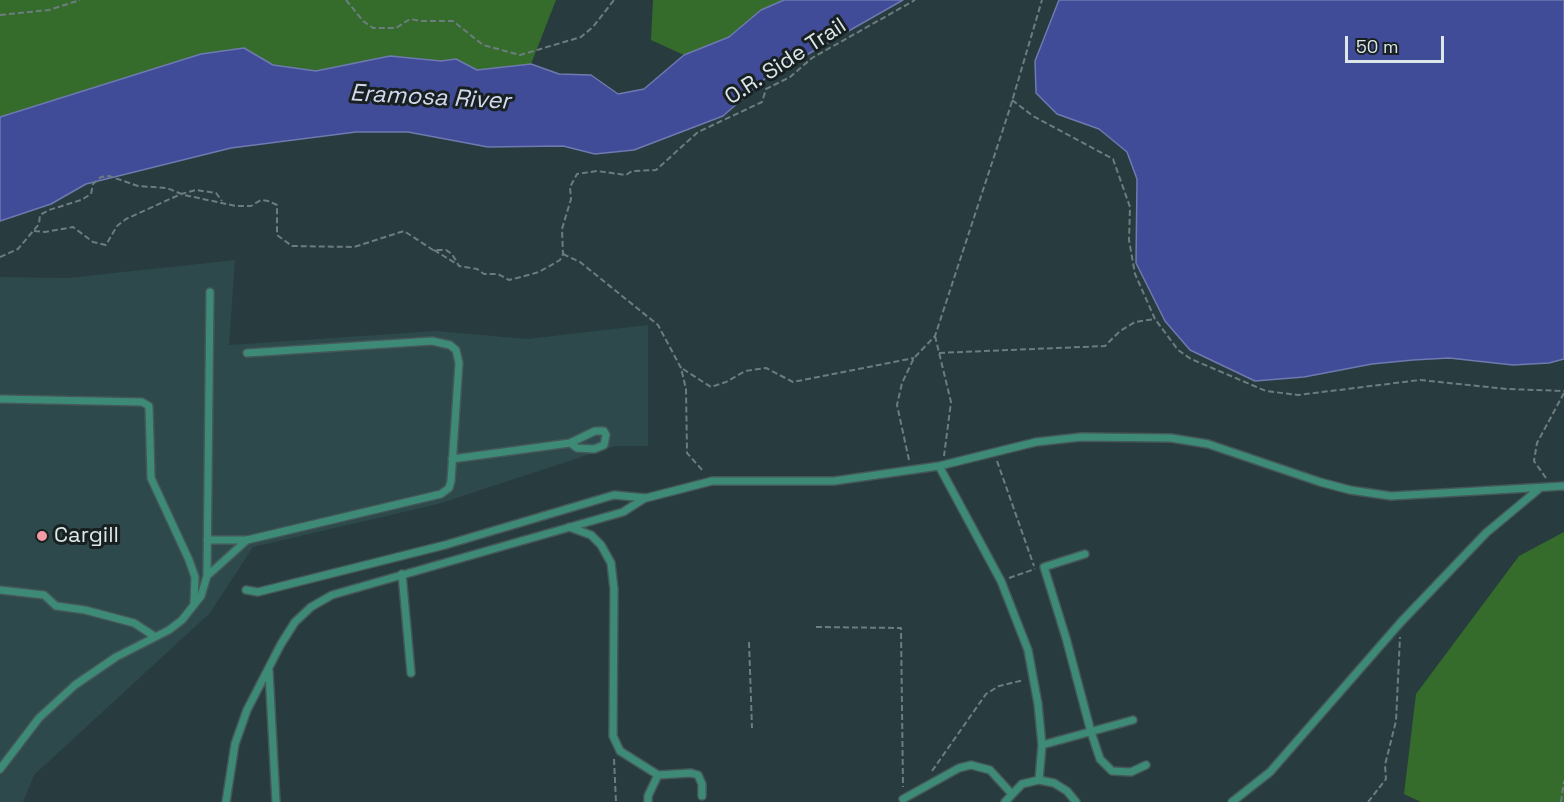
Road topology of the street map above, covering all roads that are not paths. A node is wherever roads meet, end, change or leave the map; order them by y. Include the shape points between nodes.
1 (210, 292) dead end
2 (247, 352) dead end
3 (0, 399) edge
4 (570, 443) junction
5 (452, 459) junction
6 (941, 465) junction
7 (1564, 486) edge
8 (1540, 488) junction
9 (646, 498) junction
10 (569, 527) junction
11 (207, 540) junction
12 (247, 540) junction
13 (1085, 554) dead end
14 (402, 574) junction
15 (207, 576) junction
16 (0, 590) edge
17 (246, 590) dead end
18 (194, 607) junction
19 (154, 636) junction
20 (269, 669) junction
21 (411, 673) dead end
22 (1132, 720) dead end
23 (1091, 732) junction
24 (1042, 745) junction
25 (1146, 765) dead end
26 (0, 769) edge
27 (658, 775) junction
28 (1039, 780) junction
29 (1011, 793) junction
30 (702, 796) dead end
31 (903, 799) road end
32 (226, 802) edge
33 (276, 802) edge
34 (648, 802) edge
35 (1005, 802) edge
36 (1076, 802) edge
37 (1232, 802) edge

1 - 11 lane
2 - 5 lane via 445,343 456,350 459,363
3 - 18 lane via 142,402 149,406 151,478 195,577
4 - 4 lane via 595,431 604,431 606,435 604,445 594,450
4 - 5 lane
5 - 12 lane via 451,481 441,494
6 - 8 lane via 1035,442 1081,437 1171,438 1238,452 1360,492 1391,496
6 - 9 lane via 834,481 712,481
6 - 24 lane via 1001,581 1028,650
7 - 8 lane
8 - 37 lane via 1486,533 1401,622 1270,772
9 - 10 lane via 623,512
9 - 17 lane via 614,495 445,545 258,592
10 - 14 lane
10 - 27 lane via 591,535 611,563 613,736 628,758
11 - 12 lane
11 - 15 lane
12 - 15 lane
13 - 23 lane via 1044,567
14 - 20 lane via 332,594 311,607 295,622
14 - 21 lane
15 - 18 lane
16 - 19 lane via 44,595 56,606 135,623
18 - 19 lane via 169,630
19 - 26 lane via 75,685 39,718
20 - 32 lane via 234,744
20 - 33 lane
22 - 23 lane
23 - 24 lane
23 - 25 lane via 1100,759 1112,771 1131,772
24 - 28 lane
27 - 30 lane via 698,775
27 - 34 lane
28 - 29 lane via 1022,784
28 - 36 lane via 1054,783
29 - 31 lane via 990,770 971,765
29 - 35 lane

